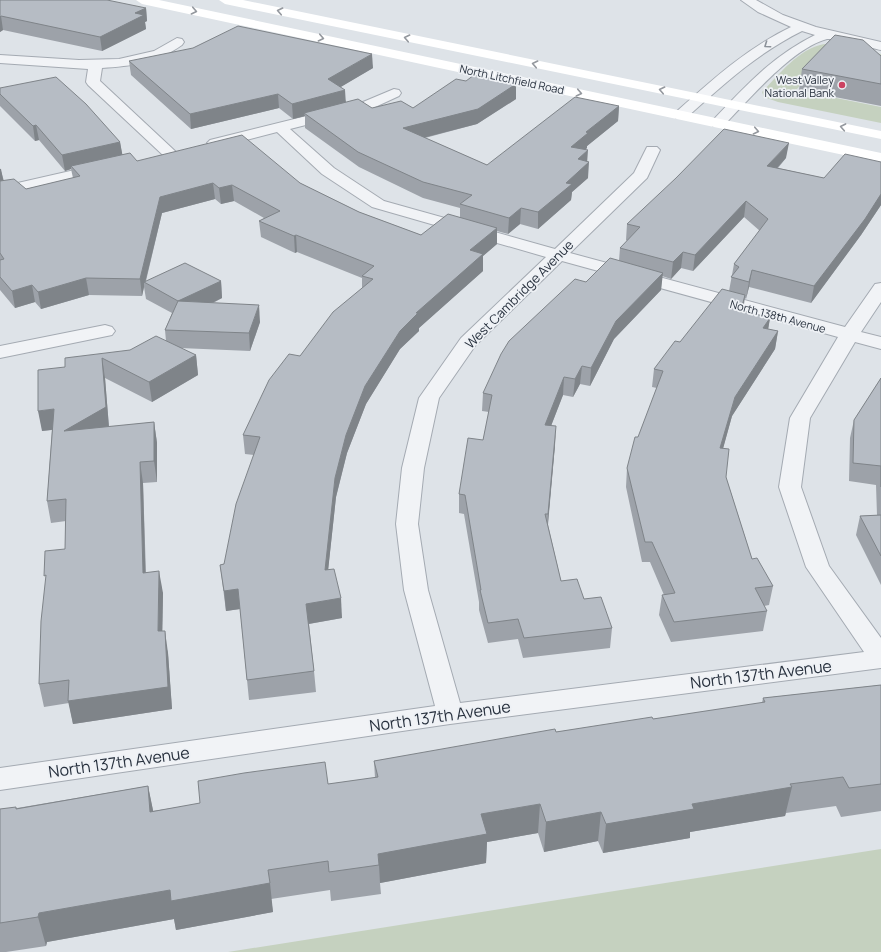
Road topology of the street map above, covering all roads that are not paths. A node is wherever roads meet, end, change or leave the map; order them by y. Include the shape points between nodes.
1 (142, 0) edge
2 (225, 0) edge
3 (747, 0) edge
4 (801, 26) junction
5 (825, 35) junction
6 (177, 42) dead end
7 (881, 46) edge
8 (0, 59) edge
9 (96, 64) junction
10 (394, 93) dead end
11 (700, 98) junction
12 (735, 106) junction
13 (681, 115) junction
14 (718, 123) junction
15 (281, 128) junction
16 (881, 135) edge
17 (199, 147) edge
18 (184, 150) edge
19 (652, 150) dead end
20 (170, 154) junction
21 (154, 157) edge
22 (881, 158) edge
23 (116, 166) edge
24 (0, 192) edge
25 (557, 255) junction
26 (881, 288) edge
27 (105, 331) dead end
28 (848, 335) junction
29 (881, 343) edge
30 (0, 352) edge
31 (881, 658) edge
32 (450, 714) junction
33 (0, 779) edge

1 -> 13 main road, North Litchfield Road
11 -> 2 main road, North Litchfield Road
3 - 4 street via 782,20
4 - 5 street
4 -> 11 street via 744,60
5 - 7 street
5 - 12 street via 801,47 774,66
6 - 9 street via 158,55 134,61
8 - 9 street
9 - 20 street via 93,82
10 - 15 street via 368,105
11 - 12 main road, North Litchfield Road
11 - 13 street
12 - 14 street
16 -> 12 main road, North Litchfield Road
13 - 14 main road, North Litchfield Road
14 -> 22 main road, North Litchfield Road
15 - 17 street
15 - 25 street, North 138th Avenue via 328,171 378,204
18 - 20 street
19 - 25 street, West Cambridge Avenue via 641,175
20 - 21 street
23 - 24 street
25 - 28 street, North 138th Avenue
25 - 32 street, West Cambridge Avenue via 468,342 429,398 413,468 407,524 416,590
26 - 28 street
27 - 30 street
28 - 29 street, North 138th Avenue
28 - 31 street via 800,418 790,487 818,567
31 - 32 street, North 137th Avenue
32 - 33 street, North 137th Avenue

